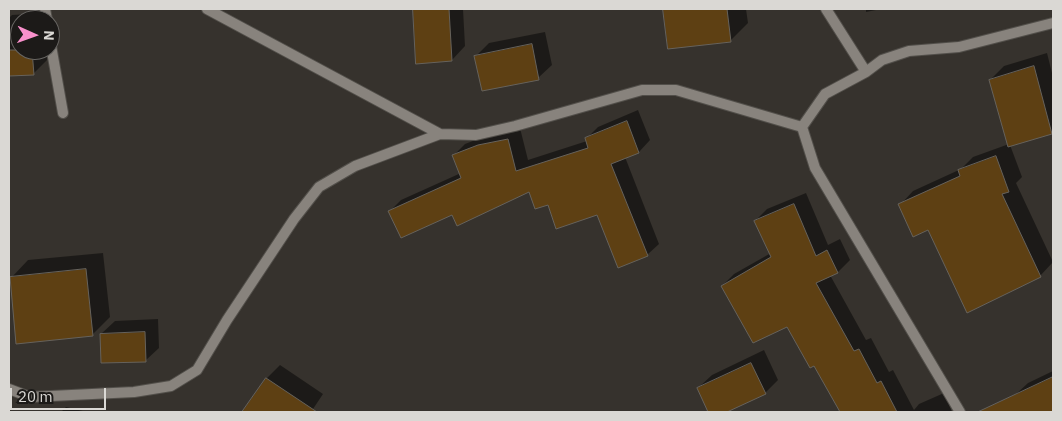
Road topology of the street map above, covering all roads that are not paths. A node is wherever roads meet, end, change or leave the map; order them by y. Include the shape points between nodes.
1 (207, 9) edge
2 (826, 9) edge
3 (1053, 23) edge
4 (54, 60) edge
5 (866, 72) junction
6 (63, 113) dead end
7 (802, 127) junction
8 (440, 134) junction
9 (9, 389) edge
10 (960, 412) edge

1 - 8 street
2 - 5 street
3 - 5 street via 959,47 909,51 882,60
4 - 6 street
5 - 7 street via 825,94
7 - 8 street via 676,90 642,90 476,135
7 - 10 street via 815,168
8 - 9 street via 355,166 318,187 227,320 197,370 171,386 134,392 30,397

